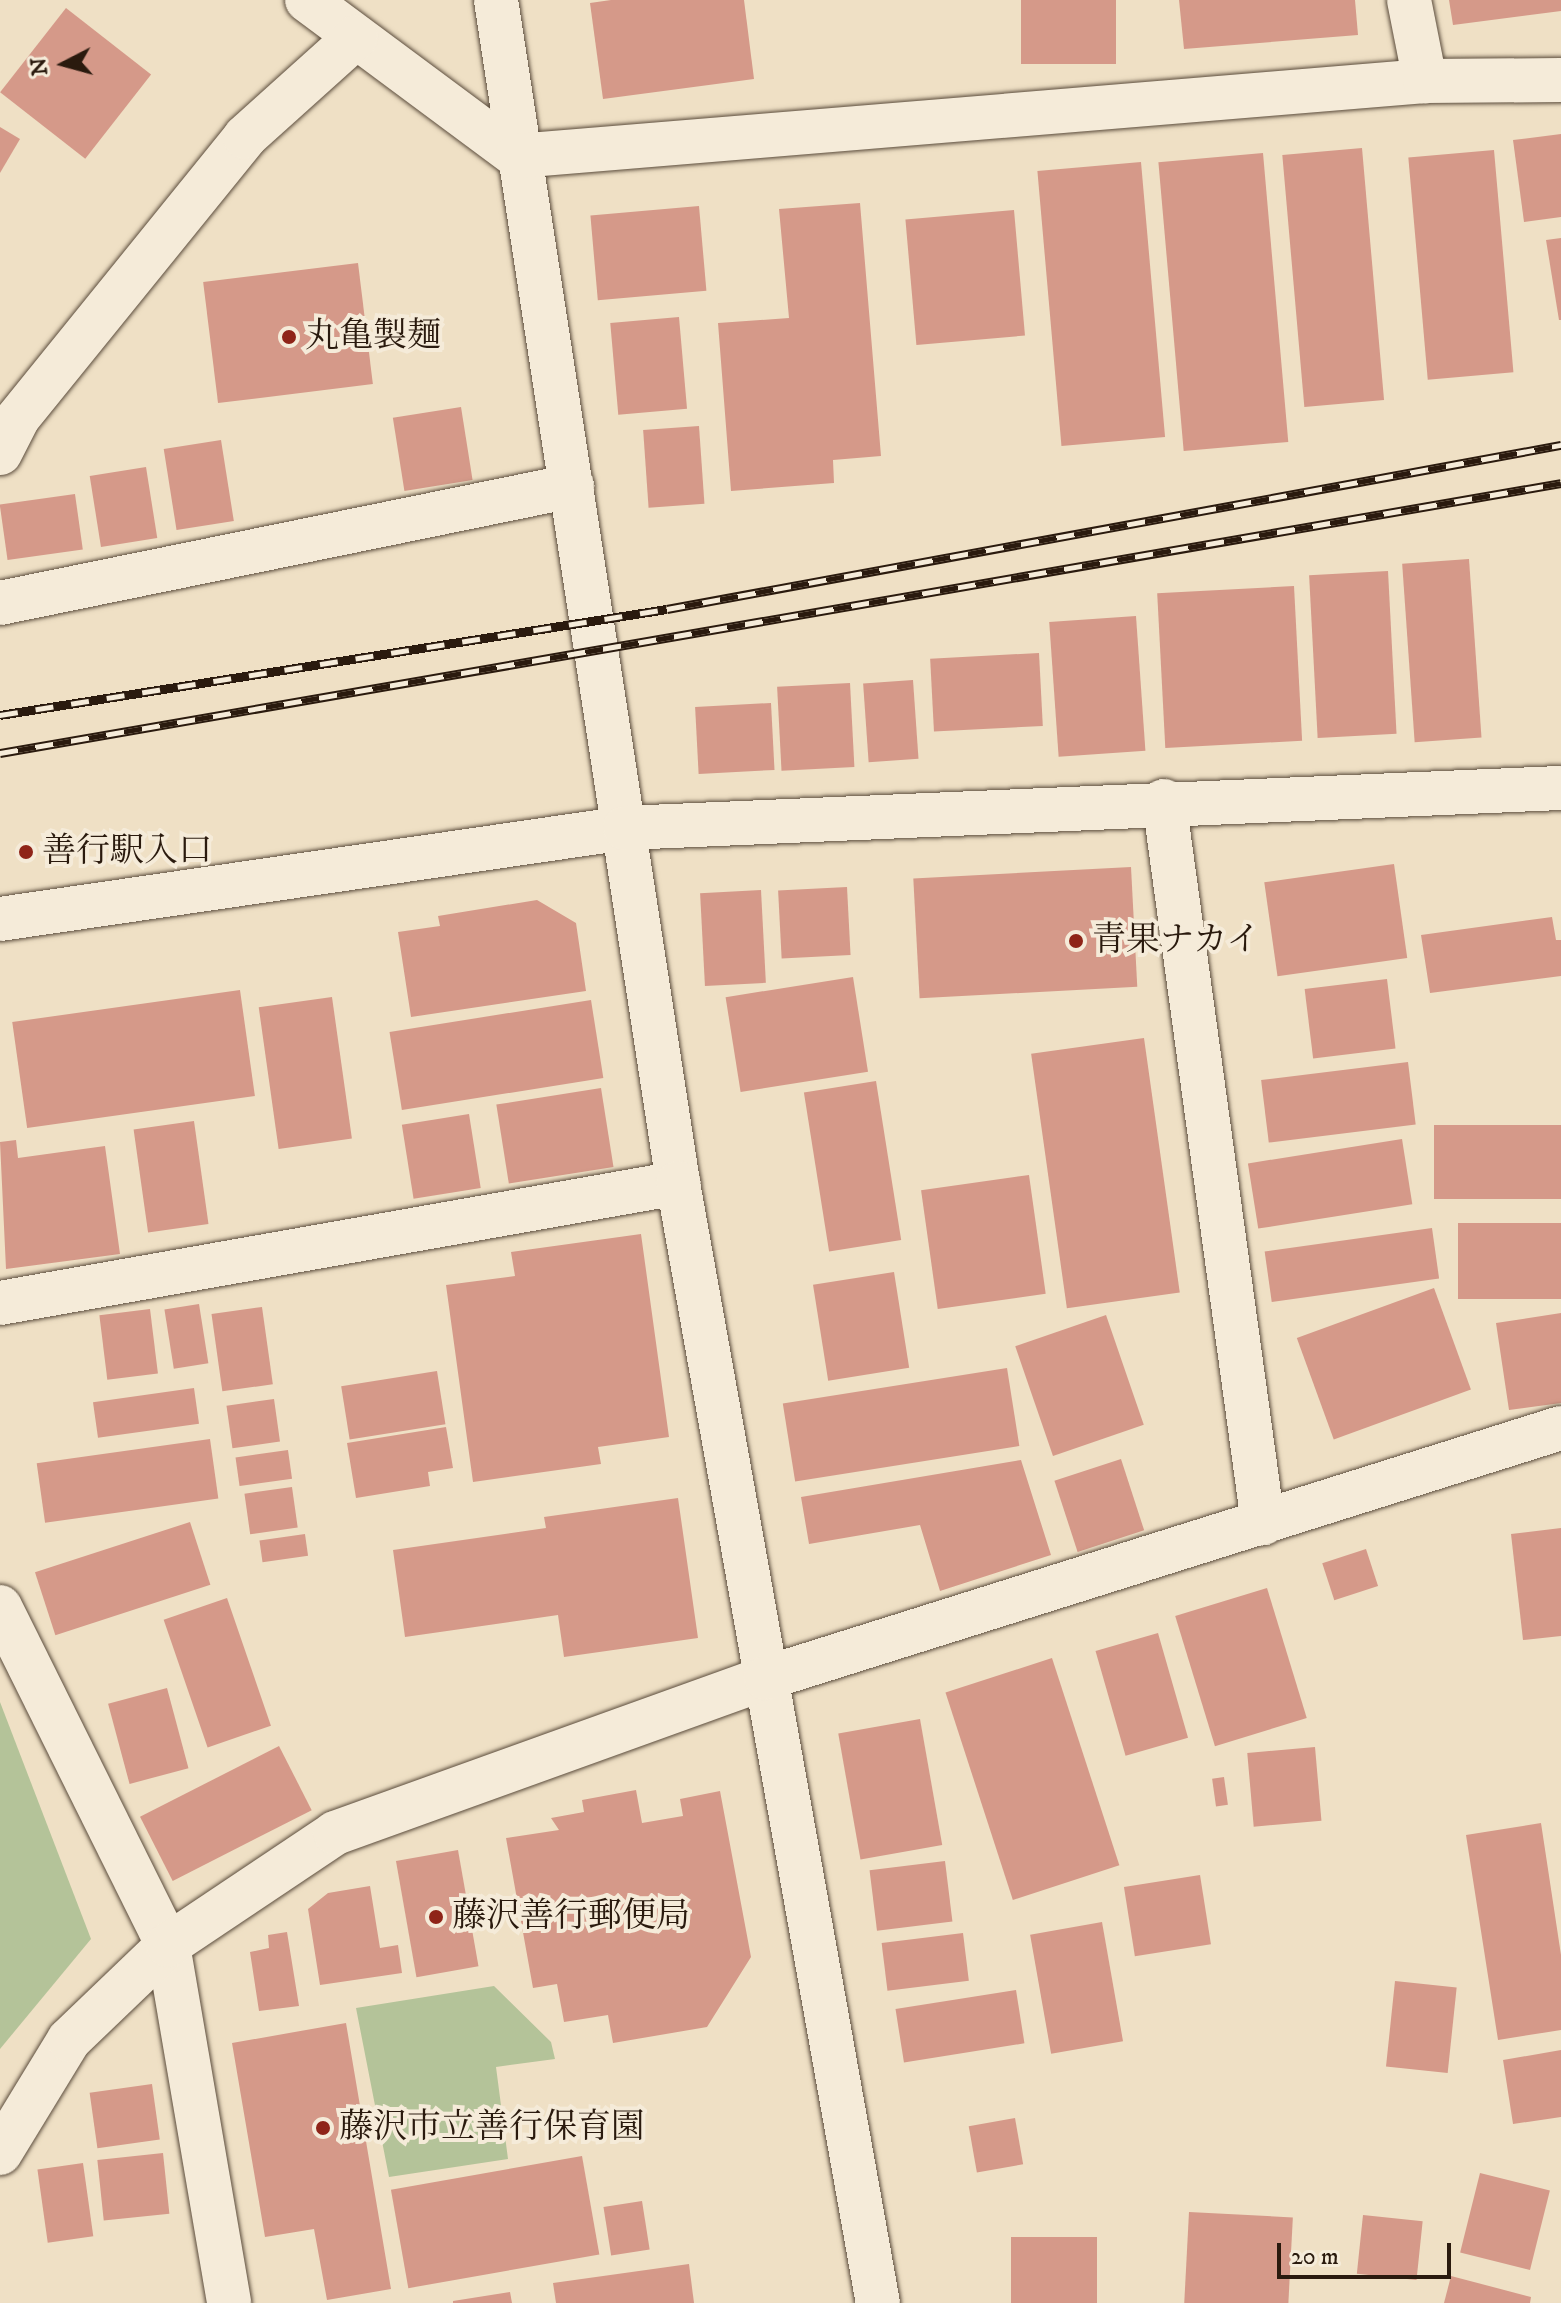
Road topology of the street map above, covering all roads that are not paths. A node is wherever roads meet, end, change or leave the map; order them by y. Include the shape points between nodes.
1 (307, 0) edge
2 (496, 0) edge
3 (1409, 0) edge
4 (356, 37) junction
5 (1561, 80) edge
6 (1425, 81) junction
7 (517, 156) junction
8 (0, 453) edge
9 (572, 486) junction
10 (0, 603) edge
11 (1561, 788) edge
12 (1164, 801) junction
13 (625, 828) junction
14 (0, 919) edge
15 (678, 1183) junction
16 (0, 1303) edge
17 (1561, 1428) edge
18 (1263, 1523) junction
19 (0, 1607) edge
20 (766, 1678) junction
21 (168, 1945) junction
22 (0, 2153) edge
23 (229, 2303) edge
24 (878, 2303) edge

1 - 4 street
2 - 7 street
3 - 6 street
4 - 7 street
4 - 8 street via 245,137 17,419
5 - 6 street
6 - 7 street
7 - 9 street
9 - 10 street
9 - 13 street
11 - 12 street
12 - 13 street
12 - 18 street
13 - 14 street
13 - 15 street
15 - 16 street
15 - 20 street
17 - 18 street
18 - 20 street
19 - 21 street
20 - 21 street via 335,1833
20 - 24 street
21 - 22 street via 69,2040
21 - 23 street

